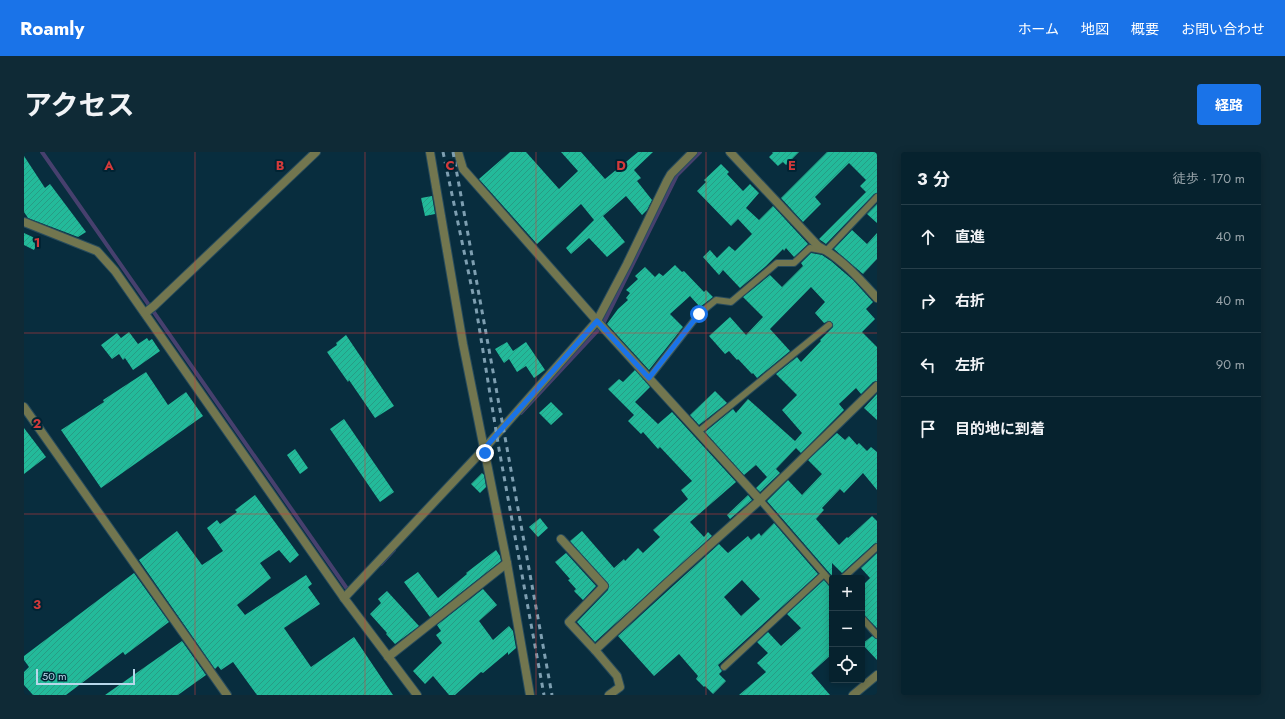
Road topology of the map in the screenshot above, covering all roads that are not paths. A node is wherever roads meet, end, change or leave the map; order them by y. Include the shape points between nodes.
1 (316, 152) edge
2 (430, 152) edge
3 (458, 152) edge
4 (730, 152) edge
5 (688, 154) edge
6 (877, 197) edge
7 (24, 222) edge
8 (826, 250) junction
9 (877, 298) edge
10 (145, 313) junction
11 (597, 321) junction
12 (829, 325) dead end
13 (649, 378) junction
14 (877, 386) edge
15 (24, 407) edge
16 (698, 432) junction
17 (484, 449) junction
18 (760, 500) junction
19 (561, 539) dead end
20 (877, 547) edge
21 (508, 563) junction
22 (824, 574) junction
23 (846, 575) edge
24 (829, 580) edge
25 (344, 598) junction
26 (865, 621) edge
27 (877, 635) edge
28 (595, 650) junction
29 (388, 657) junction
30 (724, 667) dead end
31 (877, 675) edge
32 (227, 695) edge
33 (417, 695) edge
34 (530, 695) edge
35 (610, 695) edge
36 (853, 695) edge

1 - 10 street
2 - 17 street
3 - 11 street via 463,169
4 - 8 street via 818,246
5 - 11 street via 667,181
6 - 8 lane
7 - 10 street via 96,251 115,270
8 - 9 street via 860,279
8 - 13 lane via 810,248 794,263 777,263 731,302 716,300 699,314
10 - 25 street
11 - 13 street
11 - 17 street
12 - 16 lane
13 - 16 street
14 - 18 street
15 - 32 street
16 - 18 street
17 - 21 street
17 - 25 street
18 - 22 lane
18 - 28 street
19 - 28 street via 604,586 569,622
20 - 23 lane
21 - 29 street
21 - 34 street
22 - 24 lane
22 - 30 lane
25 - 29 street
26 - 27 lane
28 - 35 street via 617,676 620,687
29 - 33 street
31 - 36 street

